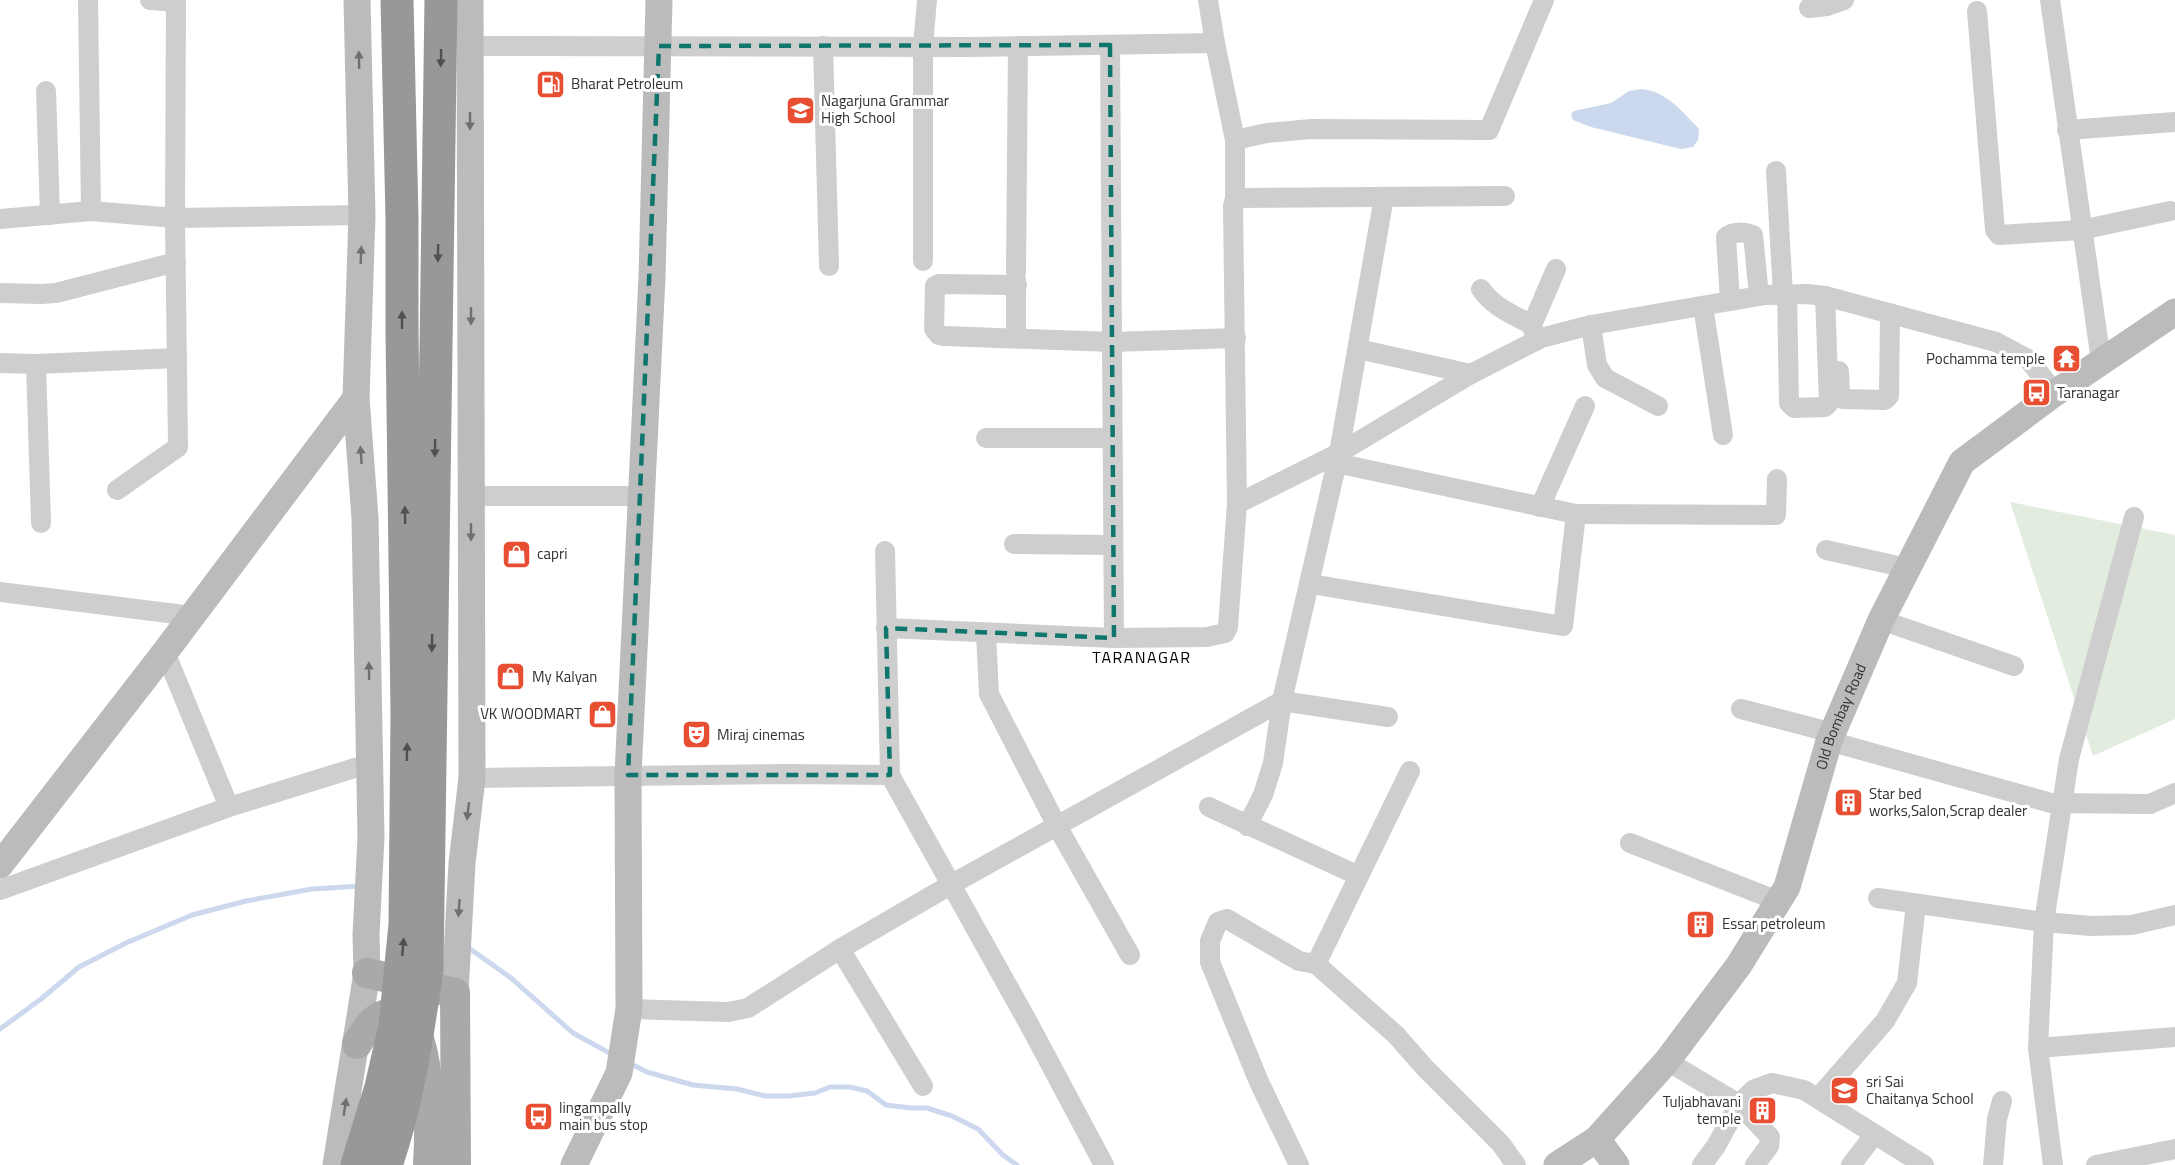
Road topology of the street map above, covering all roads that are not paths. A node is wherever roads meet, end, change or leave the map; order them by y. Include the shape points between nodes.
1 (88, 0) edge
2 (150, 0) edge
3 (357, 0) edge
4 (397, 0) edge
5 (441, 0) edge
6 (470, 0) edge
7 (659, 0) edge
8 (927, 0) edge
9 (1208, 0) edge
10 (1545, 0) edge
11 (1844, 0) edge
12 (2049, 0) edge
13 (176, 1) edge
14 (1809, 8) dead end
15 (1977, 12) dead end
16 (1215, 43) junction
17 (470, 45) junction
18 (1110, 45) junction
19 (659, 46) junction
20 (823, 46) junction
21 (922, 46) junction
22 (1018, 46) junction
23 (46, 91) dead end
24 (2175, 122) edge
25 (2067, 130) junction
26 (1235, 140) junction
27 (1776, 171) dead end
28 (1505, 196) dead end
29 (1384, 197) junction
30 (1235, 198) junction
31 (2170, 211) dead end
32 (91, 212) junction
33 (50, 215) junction
34 (362, 215) junction
35 (175, 218) junction
36 (0, 219) edge
37 (2081, 230) junction
38 (923, 261) dead end
39 (176, 262) junction
40 (829, 266) dead end
41 (1556, 269) dead end
42 (1016, 279) junction
43 (1481, 289) dead end
44 (0, 293) edge
45 (1785, 294) junction
46 (1759, 296) junction
47 (1831, 298) junction
48 (1730, 301) junction
49 (1703, 306) junction
50 (2175, 312) edge
51 (1890, 313) junction
52 (1591, 325) junction
53 (1534, 333) junction
54 (1016, 338) junction
55 (1236, 338) junction
56 (1112, 342) junction
57 (1358, 349) junction
58 (177, 358) junction
59 (2101, 361) junction
60 (0, 363) edge
61 (36, 364) junction
62 (1471, 374) junction
63 (2055, 393) junction
64 (356, 398) junction
65 (1585, 406) dead end
66 (1659, 406) dead end
67 (1723, 435) dead end
68 (986, 438) dead end
69 (1112, 438) junction
70 (1338, 458) junction
71 (1777, 479) dead end
72 (117, 490) dead end
73 (471, 496) junction
74 (641, 496) junction
75 (1237, 504) junction
76 (1540, 507) junction
77 (1576, 514) junction
78 (2134, 517) dead end
79 (41, 523) dead end
80 (1014, 544) dead end
81 (1113, 545) junction
82 (885, 550) dead end
83 (1826, 550) dead end
84 (471, 566) junction
85 (367, 567) junction
86 (1907, 568) junction
87 (1311, 584) junction
88 (0, 592) edge
89 (192, 616) junction
90 (1881, 620) junction
91 (886, 628) junction
92 (986, 633) junction
93 (1113, 638) junction
94 (165, 652) junction
95 (2014, 666) dead end
96 (1282, 701) junction
97 (1742, 709) dead end
98 (1388, 717) dead end
99 (1831, 737) junction
100 (371, 763) junction
101 (1410, 771) dead end
102 (628, 775) junction
103 (890, 775) junction
104 (472, 778) junction
105 (2175, 793) edge
106 (2064, 802) junction
107 (229, 807) junction
108 (1209, 807) dead end
109 (1247, 825) junction
110 (1057, 826) junction
111 (1630, 843) dead end
112 (4, 851) edge
113 (1359, 876) junction
114 (952, 884) junction
115 (0, 890) edge
116 (1878, 898) dead end
117 (1778, 901) junction
118 (1916, 904) junction
119 (2175, 915) edge
120 (2044, 922) junction
121 (840, 949) junction
122 (1130, 955) dead end
123 (1316, 964) junction
124 (367, 973) junction
125 (455, 993) junction
126 (628, 1014) junction
127 (2175, 1037) edge
128 (357, 1044) junction
129 (2038, 1048) junction
130 (1667, 1061) junction
131 (457, 1079) junction
132 (923, 1086) dead end
133 (1818, 1098) junction
134 (2002, 1101) dead end
135 (1739, 1104) junction
136 (430, 1124) junction
137 (1874, 1135) junction
138 (1597, 1139) junction
139 (2175, 1149) edge
140 (1914, 1162) edge
141 (336, 1165) edge
142 (357, 1165) edge
143 (387, 1165) edge
144 (428, 1165) edge
145 (456, 1165) edge
146 (574, 1165) edge
147 (1104, 1165) edge
148 (1299, 1165) edge
149 (1516, 1165) edge
150 (1557, 1165) edge
151 (1616, 1165) edge
152 (1702, 1165) edge
153 (1755, 1165) edge
154 (1851, 1165) edge
155 (1992, 1165) edge
156 (2053, 1165) edge
157 (2096, 1165) edge

1 - 32 street
2 - 13 street
34 -> 3 street
142 -> 4 highway, bridge via 395,1026 405,924 408,713
5 -> 143 highway, bridge via 427,970 416,1046
6 - 17 street
7 - 19 street
8 - 21 street
9 - 16 street
10 - 26 street via 1489,130 1311,129
11 - 14 street
12 - 25 street
13 - 35 street
15 - 37 street via 1995,230 2006,236
16 - 18 street
16 - 26 street
17 - 19 street
17 -> 73 street
18 - 22 street
18 - 56 street
19 - 20 street
19 - 74 street
20 - 21 street
20 - 40 street
21 - 22 street
21 - 38 street
22 - 42 street
23 - 33 street
24 - 25 street
25 - 37 street
26 - 30 street
27 - 45 street
28 - 29 street
29 - 30 street
29 - 57 street
30 - 55 street
31 - 37 street
32 - 33 street
32 - 35 street
33 - 36 street
34 - 35 street
64 -> 34 street
35 - 39 street
37 - 59 street
39 - 44 street via 56,293
39 - 58 street
41 - 53 street
42 - 54 street
42 - 54 street via 939,284 934,289 933,325 936,333 944,336
43 - 53 street
45 - 46 street
45 - 47 street
45 - 47 street via 1789,403 1794,408 1825,407 1829,403
46 - 48 street
46 - 48 street via 1753,235 1730,234 1726,237
47 - 51 street
47 - 51 street via 1843,399 1885,400 1889,396
48 - 49 street
49 - 52 street
49 - 67 street
50 - 59 street, Old Bombay Road
51 - 63 street via 1996,342 2028,359
52 - 53 street
52 - 66 street via 1597,365 1605,378
53 - 62 street
54 - 56 street
55 - 56 street
55 - 75 street
56 - 69 street
57 - 62 street
57 - 70 street
58 - 61 street
58 - 72 street via 178,447
59 - 63 street, Old Bombay Road
60 - 61 street
61 - 79 street
62 - 70 street
63 - 86 street, Old Bombay Road via 1962,462
85 -> 64 street
64 - 89 street
65 - 76 street
68 - 69 street
69 - 81 street
70 - 75 street
70 - 76 street
70 - 87 street
71 - 77 street via 1776,515
73 - 74 street
73 -> 84 street
74 - 102 street
75 - 93 street via 1225,633 1207,637
76 - 77 street
77 - 87 street via 1563,626
78 - 106 street via 2069,759
80 - 81 street
81 - 93 street
82 - 91 street
83 - 86 street
84 - 85 street
84 - 104 street
100 -> 85 street
86 - 90 street, Old Bombay Road
87 - 96 street
88 - 89 street
89 - 94 street
90 - 95 street
90 - 99 street, Old Bombay Road
91 - 92 street
91 - 103 street
92 - 93 street
92 - 110 street via 989,694
94 - 107 street
94 - 112 street
96 - 98 street
96 - 109 street via 1273,763 1263,795
96 - 110 street
97 - 99 street
99 - 106 street via 2032,798
99 - 117 street, Old Bombay Road via 1787,887
100 - 107 street
100 - 124 street
101 - 113 street
102 - 103 street
102 - 104 street
102 - 126 street
103 - 114 street
104 -> 125 street via 462,863
105 - 106 street via 2150,804
106 - 120 street
107 - 115 street
108 - 109 street
109 - 113 street
110 - 114 street
110 - 122 street
111 - 117 street
113 - 123 street
114 - 121 street
114 - 147 street
116 - 118 street
117 - 130 street, Old Bombay Road via 1739,965
118 - 120 street
118 - 133 street via 1907,983 1885,1021
119 - 120 street via 2132,925
120 - 129 street
121 - 126 street via 748,1008
121 - 132 street
123 - 148 street via 1299,961 1227,919 1218,922 1210,941 1210,962 1259,1082
123 - 149 street via 1396,1035 1501,1144
124 - 125 main road
124 - 128 street
125 - 131 main road
126 - 146 street via 619,1073
127 - 129 street
128 - 136 main road via 374,1020 384,1014 406,1016 411,1021 418,1031
141 -> 128 street
129 - 156 street
130 - 135 street
130 - 138 street, Old Bombay Road
131 - 136 main road
131 - 145 main road
133 - 135 street via 1804,1090 1772,1083 1754,1090
133 - 137 street
134 - 155 street
135 - 152 street
135 - 153 street via 1771,1140
136 - 144 main road
137 - 140 street
137 - 154 street
138 - 150 street, Old Bombay Road
138 - 151 street
139 - 157 street

